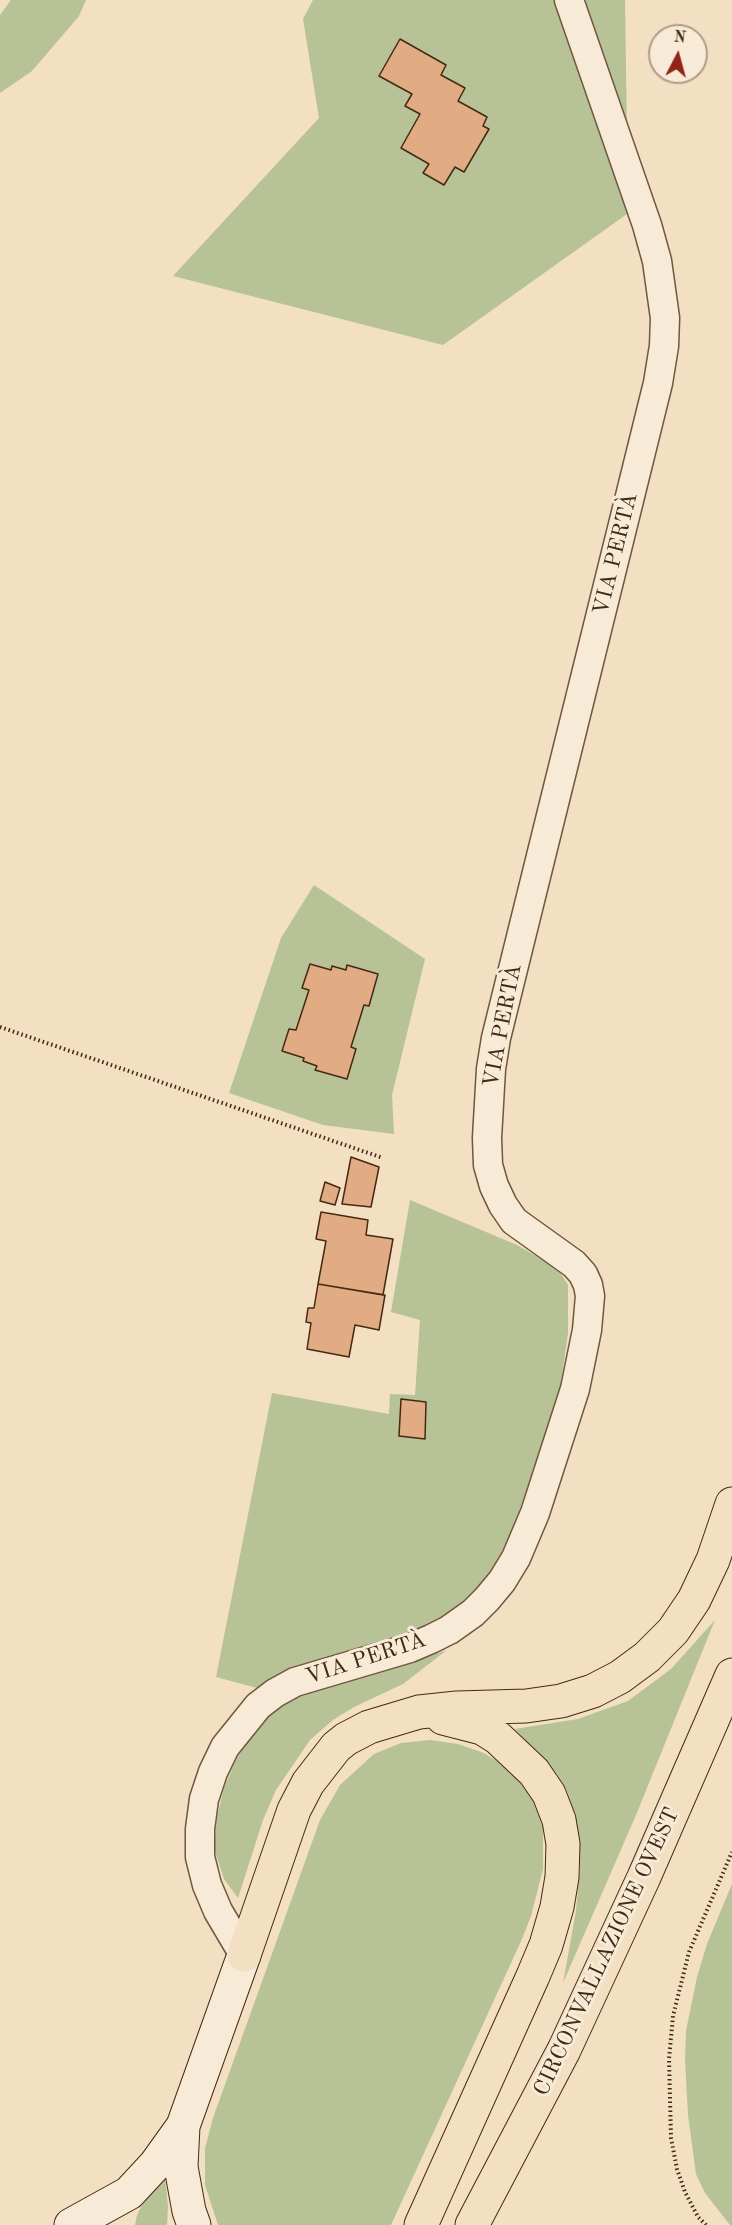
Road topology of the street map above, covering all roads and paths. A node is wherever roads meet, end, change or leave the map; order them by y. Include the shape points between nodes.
1 (569, 0) edge
2 (0, 1027) edge
3 (383, 1158) dead end
4 (732, 1504) edge
5 (732, 1675) edge
6 (390, 1720) junction
7 (732, 1852) edge
8 (244, 1955) junction
9 (536, 2106) junction
10 (183, 2126) junction
11 (129, 2193) junction
12 (189, 2220) edge
13 (71, 2225) edge
14 (120, 2225) edge
15 (421, 2225) edge
16 (472, 2225) edge
17 (488, 2225) edge
18 (706, 2225) edge

1 - 8 street, VIA PERTÀ via 655,252 665,318 664,346 496,1038 487,1138 488,1165 508,1213 584,1274 590,1296 587,1330 575,1389 535,1513 516,1558 487,1599 473,1613 431,1640 302,1679 275,1693 258,1706 225,1747 204,1799 200,1857 218,1911
2 - 3 path
4 - 6 highway via 694,1600 673,1631 647,1658 620,1677 561,1701 419,1712
5 - 9 highway, CIRCONVALLAZIONE OVEST via 644,1877
6 - 8 highway via 346,1739 308,1783 294,1810
6 - 15 highway via 440,1718 482,1728 498,1738 534,1772 549,1794 563,1844 560,1887 546,1945
7 - 18 path via 689,1952 673,2016 669,2059 669,2111 677,2169 685,2192
8 - 10 street
9 - 16 highway, CIRCONVALLAZIONE OVEST
9 - 17 highway
10 - 11 street via 156,2165
10 - 12 street via 182,2167
11 - 13 street
11 - 14 street

